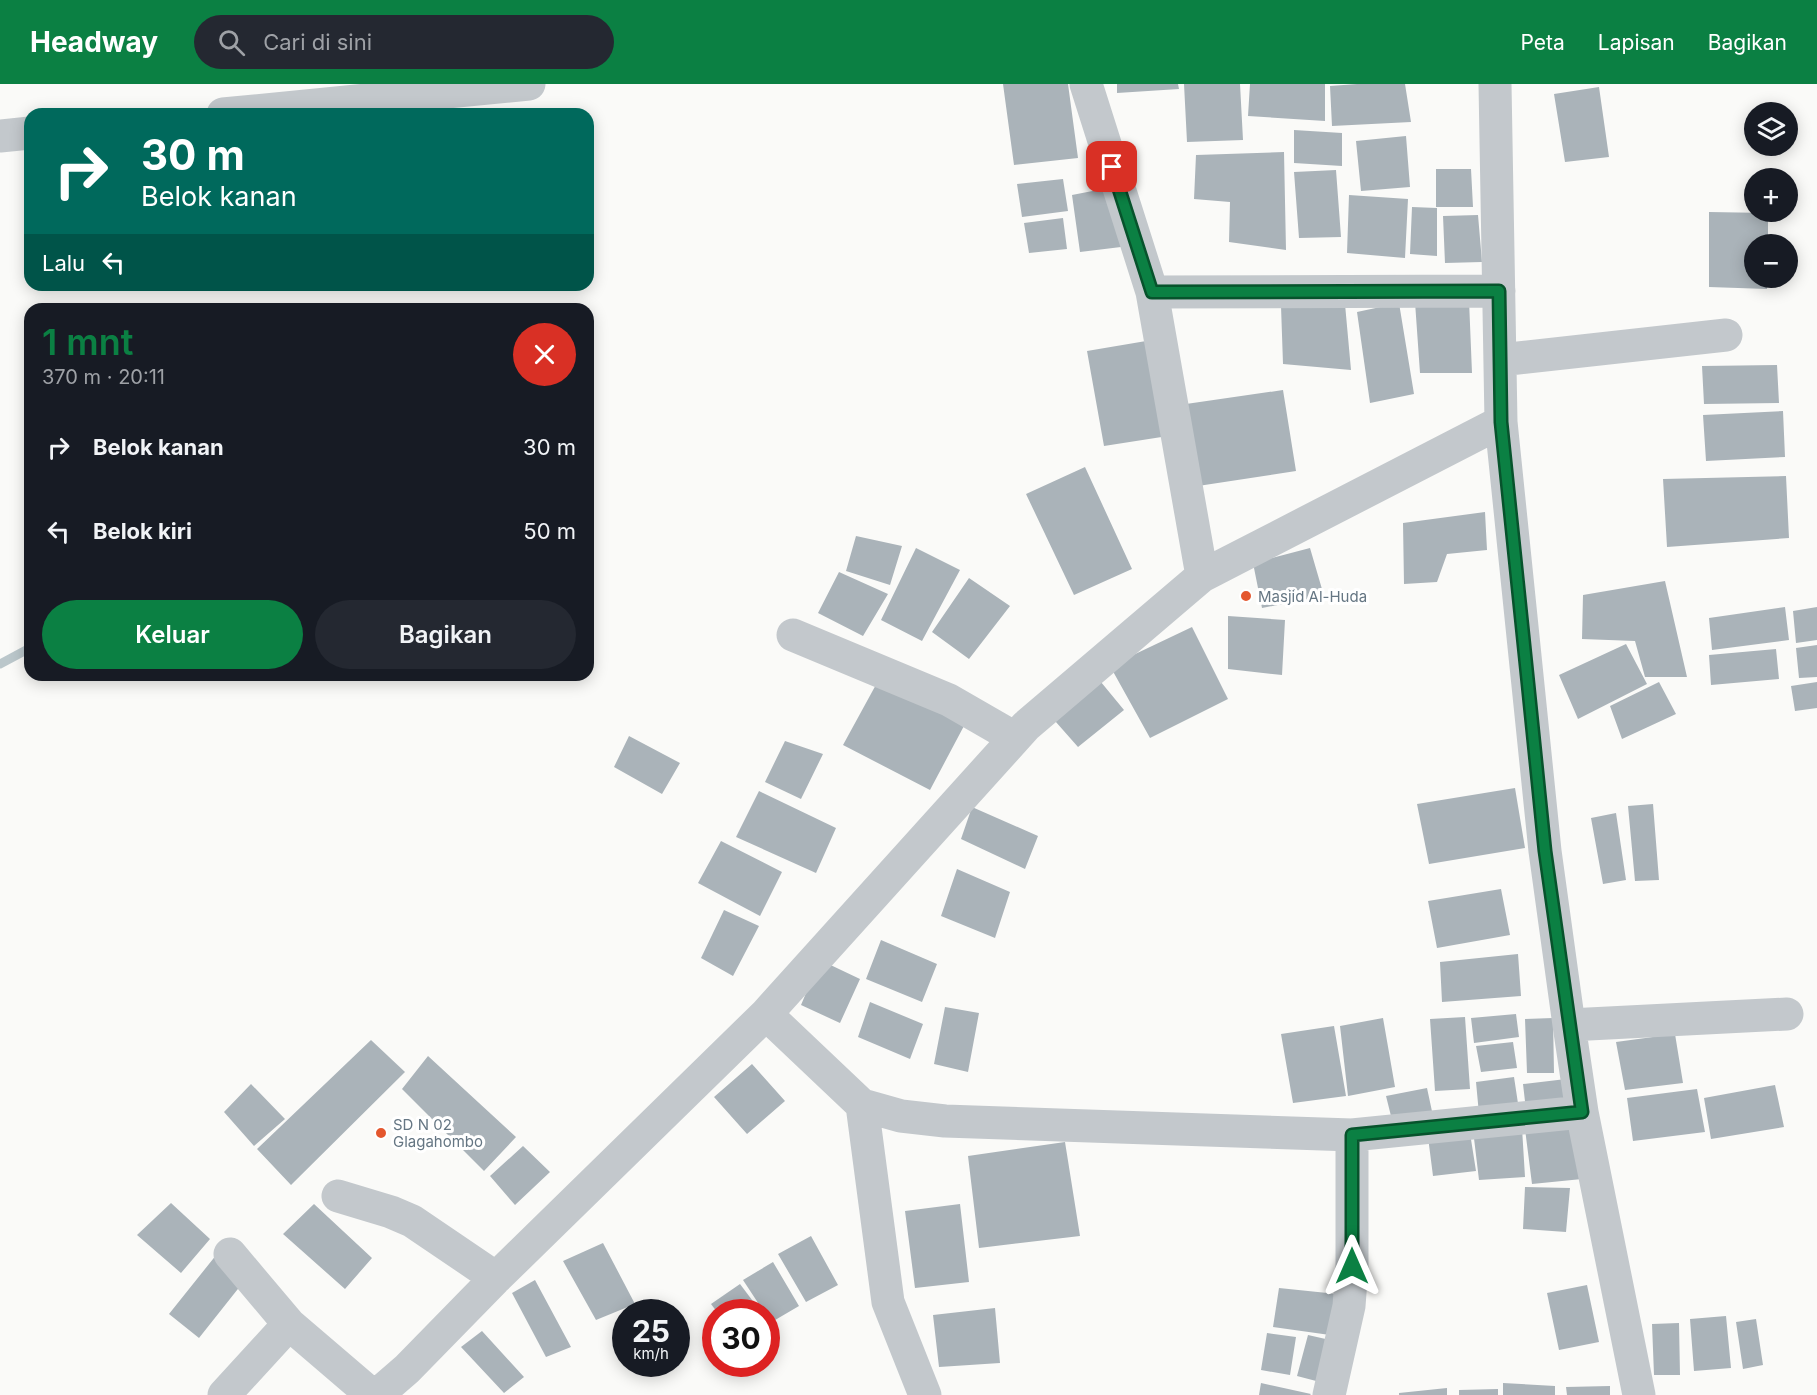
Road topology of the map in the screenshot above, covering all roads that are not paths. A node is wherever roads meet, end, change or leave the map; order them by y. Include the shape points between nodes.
1 (529, 84) edge
2 (1086, 84) edge
3 (1495, 84) edge
4 (284, 108) edge
5 (24, 134) edge
6 (0, 136) edge
7 (1499, 291) junction
8 (1152, 292) junction
9 (1726, 335) dead end
10 (1500, 360) junction
11 (1501, 422) junction
12 (1202, 576) junction
13 (794, 635) dead end
14 (1015, 738) junction
15 (766, 1014) junction
16 (1787, 1014) dead end
17 (1569, 1025) junction
18 (862, 1105) junction
19 (1582, 1112) junction
20 (1352, 1135) junction
21 (338, 1196) dead end
22 (230, 1254) dead end
23 (496, 1278) junction
24 (289, 1323) junction
25 (224, 1395) edge
26 (372, 1395) edge
27 (377, 1395) edge
28 (925, 1395) edge
29 (1329, 1395) edge
30 (1639, 1395) edge

1 - 4 street
2 - 8 street
3 - 7 street
5 - 6 street
7 - 8 street
7 - 10 street
8 - 12 street
9 - 10 street
10 - 11 street
11 - 12 street
11 - 17 street via 1545,851
12 - 14 street
13 - 14 street via 950,700
14 - 15 street
15 - 18 street
15 - 23 street
16 - 17 street
17 - 19 street
18 - 20 street via 901,1116 945,1121
18 - 28 street via 888,1302
19 - 20 street
19 - 30 street
20 - 29 street via 1349,1306
21 - 23 street via 412,1221
22 - 24 street
23 - 27 street
24 - 25 street
24 - 26 street

